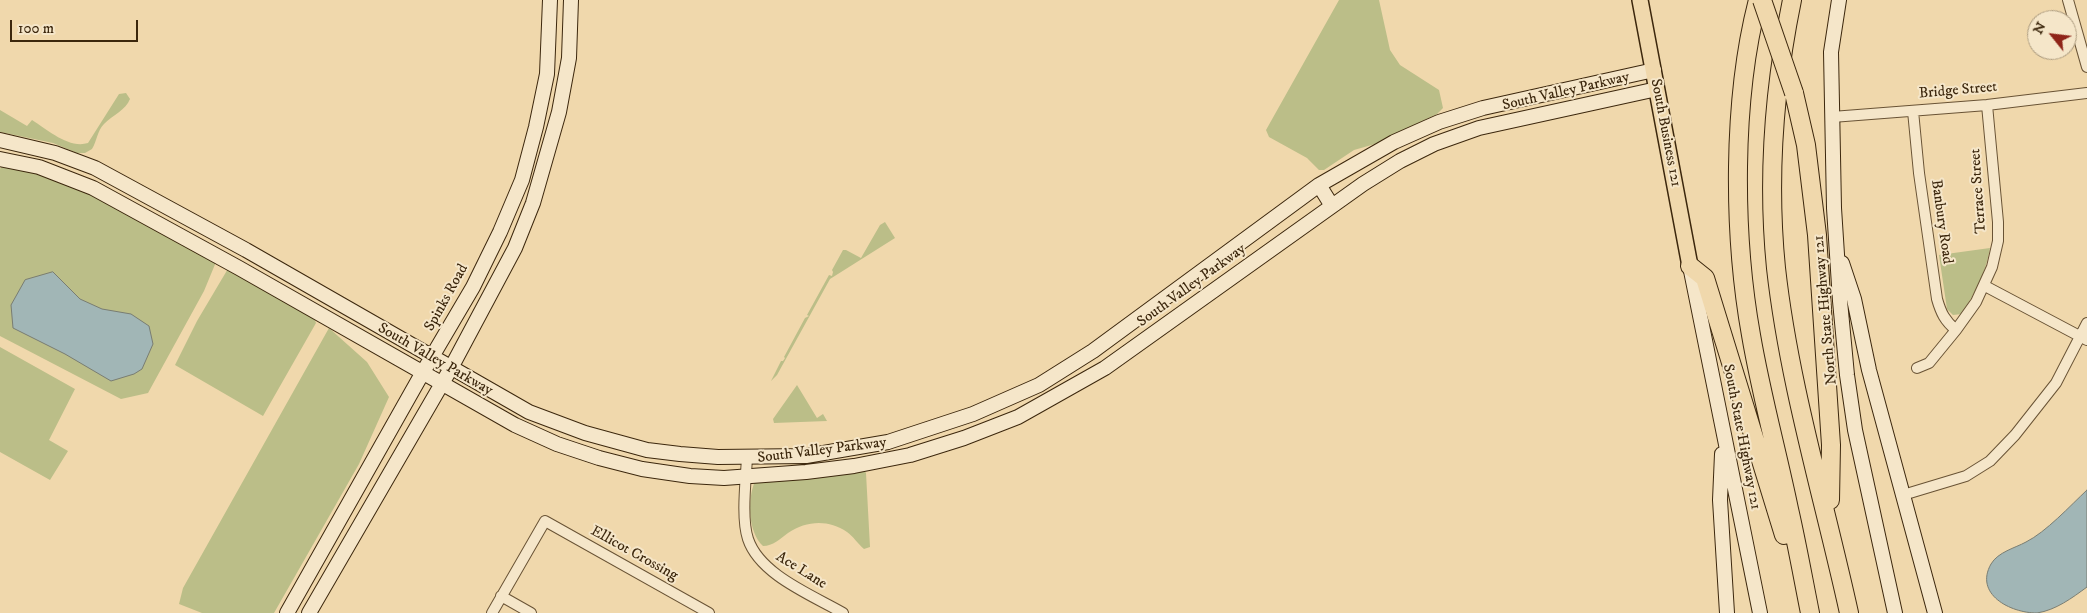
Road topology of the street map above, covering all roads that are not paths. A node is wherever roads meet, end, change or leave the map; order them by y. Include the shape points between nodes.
1 (550, 0) edge
2 (570, 0) edge
3 (1640, 0) edge
4 (1758, 0) edge
5 (1762, 0) edge
6 (1792, 0) edge
7 (1839, 0) edge
8 (2068, 0) edge
9 (2087, 66) edge
10 (1654, 70) junction
11 (1657, 88) junction
12 (2087, 93) edge
13 (1987, 104) junction
14 (1914, 110) junction
15 (1832, 117) junction
16 (0, 140) edge
17 (0, 158) edge
18 (95, 168) junction
19 (86, 184) junction
20 (1319, 185) junction
21 (1332, 206) junction
22 (236, 245) junction
23 (1836, 246) junction
24 (227, 261) junction
25 (1690, 266) junction
26 (1985, 286) junction
27 (2087, 323) edge
28 (1956, 330) junction
29 (2084, 339) edge
30 (432, 357) junction
31 (451, 368) junction
32 (1917, 368) dead end
33 (423, 372) junction
34 (442, 383) junction
35 (974, 414) junction
36 (981, 431) junction
37 (1723, 434) junction
38 (747, 458) junction
39 (746, 476) junction
40 (1902, 495) junction
41 (1829, 522) junction
42 (307, 577) junction
43 (324, 587) junction
44 (502, 596) junction
45 (1810, 612) edge
46 (287, 613) edge
47 (309, 613) edge
48 (492, 613) edge
49 (531, 613) edge
50 (709, 613) edge
51 (843, 613) edge
52 (1727, 613) edge
53 (1760, 613) edge
54 (1849, 613) edge
55 (1895, 613) edge
56 (1935, 613) edge

1 - 30 main road, Spinks Road via 547,74 522,180 473,287
2 - 31 main road via 568,58 559,112 533,203 515,248
3 - 10 main road, South Business 121
4 - 45 highway via 1742,101 1739,205 1744,289 1759,380
5 - 41 highway, bridge via 1794,93 1806,145 1817,235 1831,445
6 - 41 highway via 1778,79 1774,126 1775,248 1785,329 1804,424
7 - 15 main road, North State Highway 121 via 1831,52
8 - 9 street
10 - 11 main road, South Business 121
10 - 20 main road, South Valley Parkway via 1483,108 1438,122 1394,142
11 - 21 main road, South Valley Parkway via 1470,132 1434,144 1400,161
11 - 25 main road, South Business 121
12 - 13 street, Bridge Street
13 - 14 street, Bridge Street
13 - 26 street, Terrace Street via 1998,242
14 - 15 street, Bridge Street
14 - 28 street, Banbury Road via 1919,173 1937,299 1946,322
15 - 23 main road, North State Highway 121
16 - 18 main road, South Valley Parkway via 55,153
17 - 19 main road, South Valley Parkway via 39,167
18 - 19 main road
18 - 22 main road, South Valley Parkway
19 - 24 main road, South Valley Parkway
20 - 21 main road
20 - 35 main road, South Valley Parkway via 1093,350 1040,385
21 - 36 main road, South Valley Parkway via 1105,368 1018,417
22 - 24 main road
22 - 30 main road, South Valley Parkway
23 - 40 main road via 1854,299
23 - 55 main road, North State Highway 121 via 1855,430
24 - 33 main road, South Valley Parkway
25 - 37 main road, South State Highway 121
25 - 45 highway via 1705,278 1783,531 1799,595
26 - 28 street, Terrace Street
26 - 29 street
27 - 29 street
28 - 32 street, Terrace Street via 1929,363
29 - 40 street via 2056,384 1990,462 1966,476
30 - 31 main road, South Valley Parkway
30 - 33 main road, Spinks Road
31 - 34 main road
31 - 38 main road, South Valley Parkway via 529,412 585,433 646,450
33 - 34 main road, South Valley Parkway
33 - 42 main road, Spinks Road
34 - 39 main road, South Valley Parkway via 515,425 599,458 690,476
34 - 43 main road
35 - 36 main road
35 - 38 main road, South Valley Parkway via 888,442 806,456
36 - 39 main road, South Valley Parkway via 910,455 854,466
37 - 52 main road via 1720,500
37 - 53 main road, South State Highway 121
38 - 39 street, Ace Lane
39 - 51 street, Ace Lane via 744,510 747,538 763,564
40 - 56 main road
41 - 54 highway
42 - 43 main road
42 - 46 main road, Spinks Road
43 - 47 main road
44 - 48 street
44 - 49 street
44 - 50 street, Ellicot Crossing via 545,521

